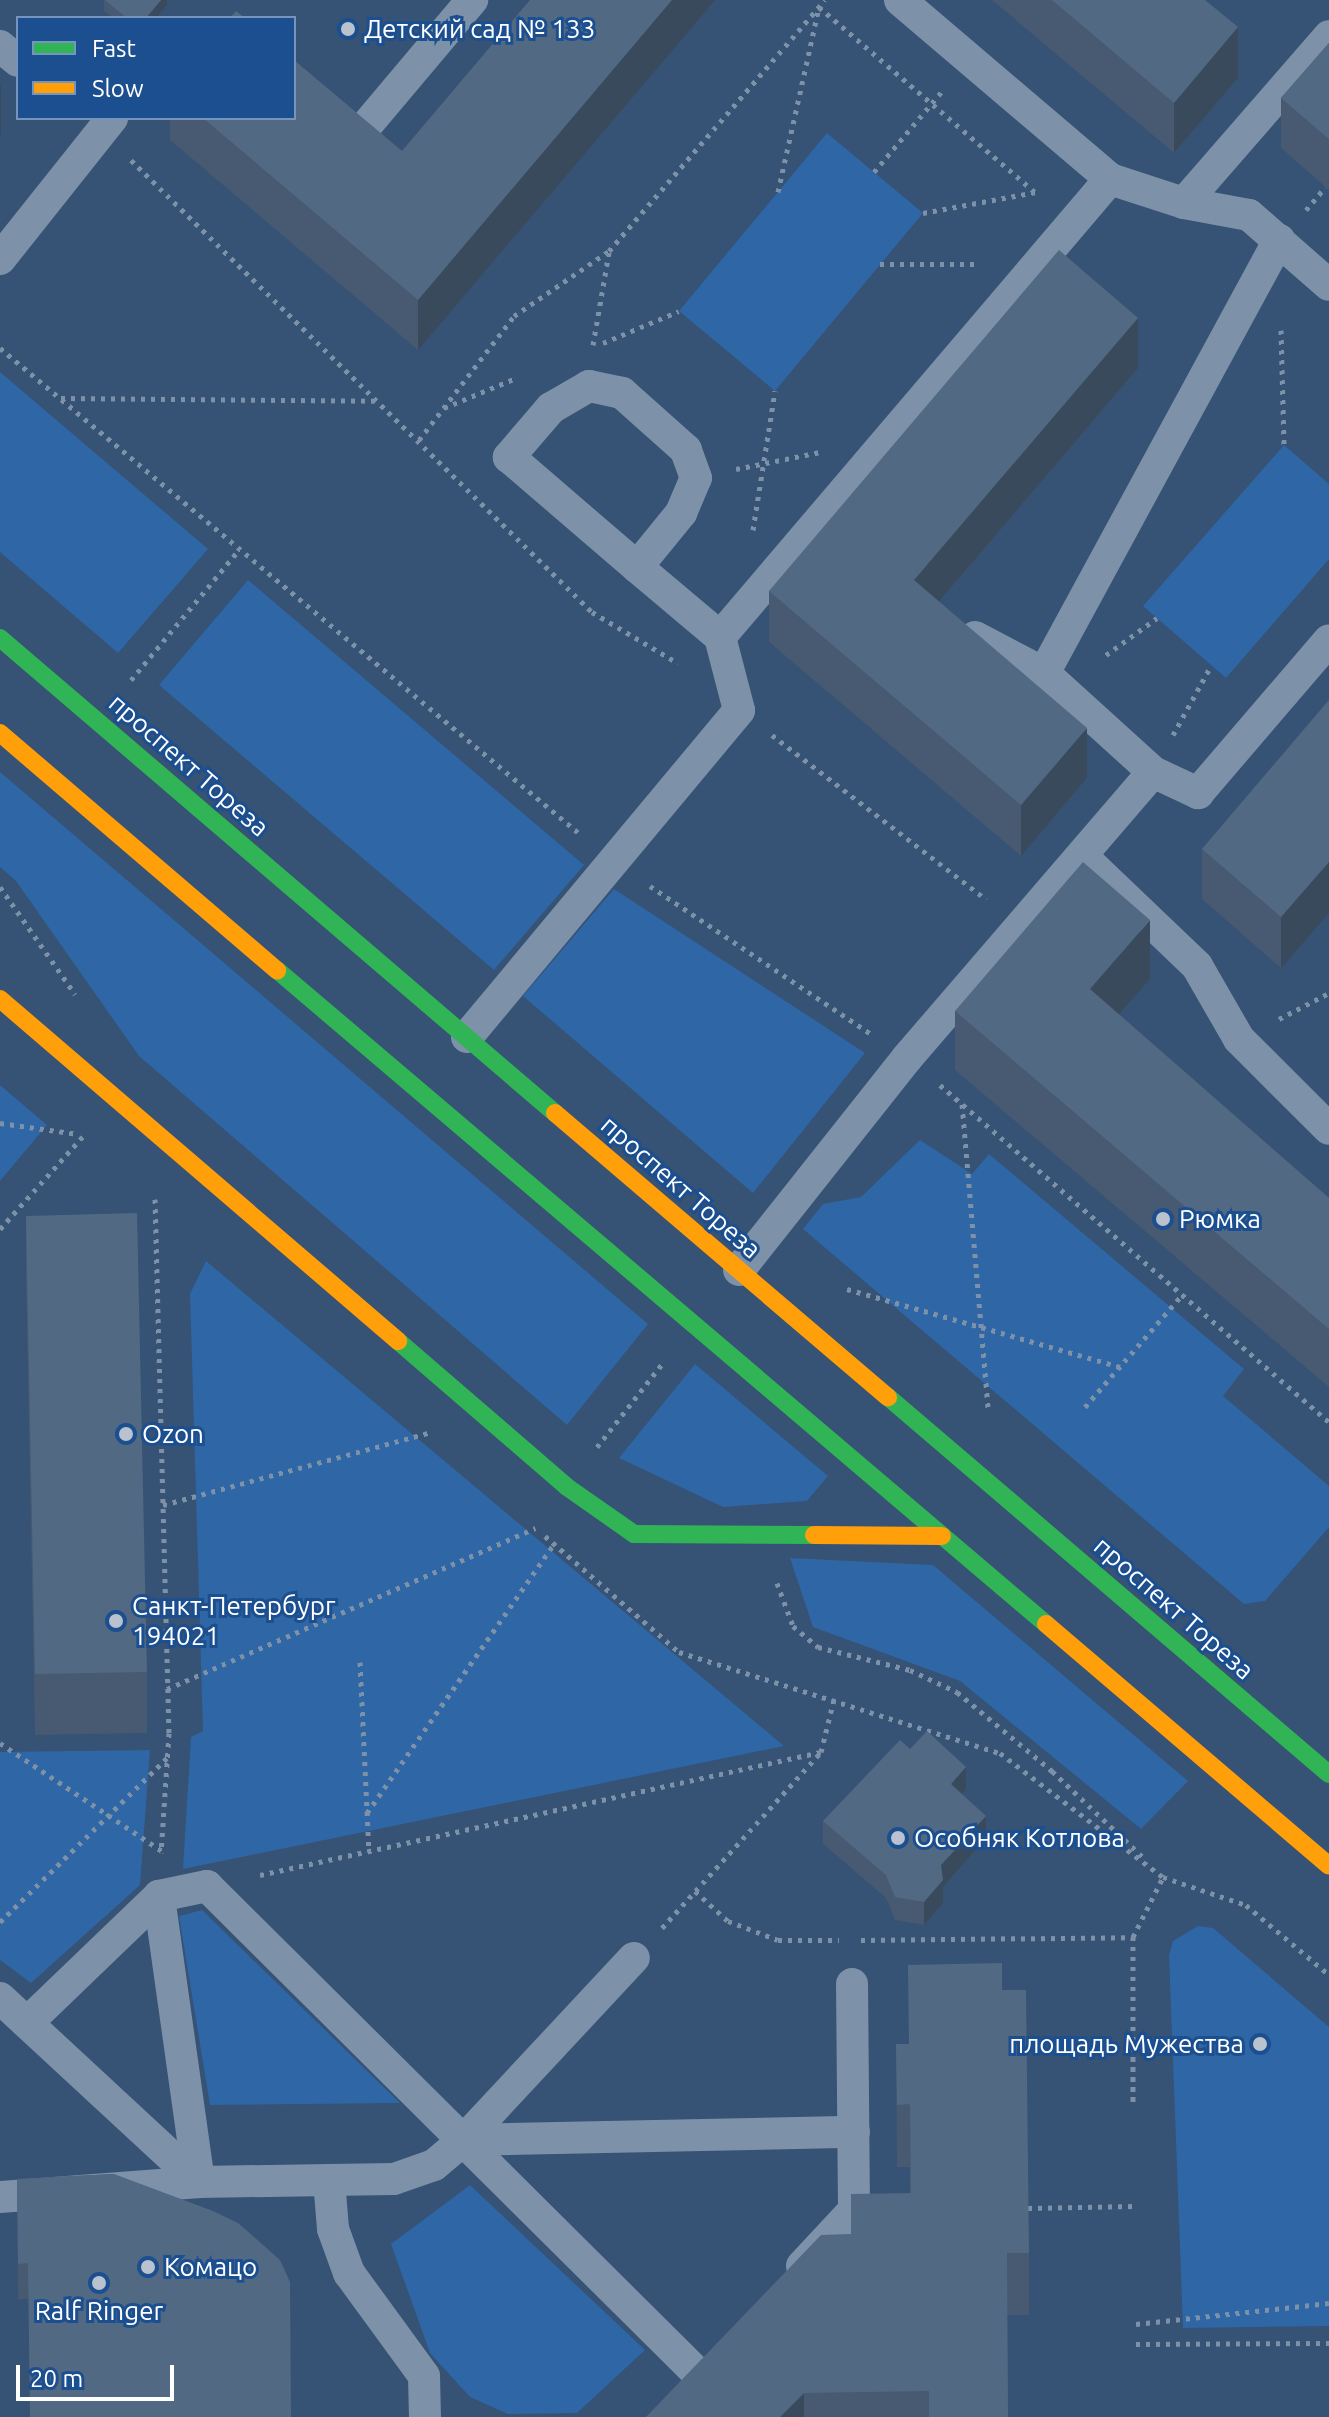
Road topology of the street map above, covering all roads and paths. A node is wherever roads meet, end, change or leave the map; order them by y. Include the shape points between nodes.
1 (472, 0) edge
2 (825, 0) edge
3 (900, 0) edge
4 (819, 7) junction
5 (1329, 36) edge
6 (0, 46) edge
7 (16, 59) edge
8 (932, 104) junction
9 (100, 122) edge
10 (366, 126) edge
11 (874, 172) dead end
12 (1110, 179) junction
13 (778, 192) dead end
14 (1035, 192) junction
15 (1184, 203) junction
16 (923, 213) dead end
17 (1279, 240) junction
18 (609, 251) junction
19 (0, 259) edge
20 (880, 264) dead end
21 (1036, 265) junction
22 (1329, 285) edge
23 (1281, 319) dead end
24 (0, 348) edge
25 (589, 386) junction
26 (775, 391) dead end
27 (59, 398) junction
28 (380, 401) junction
29 (890, 437) junction
30 (419, 440) junction
31 (1284, 445) dead end
32 (763, 464) junction
33 (696, 478) junction
34 (751, 539) dead end
35 (239, 550) junction
36 (637, 567) junction
37 (720, 637) junction
38 (975, 637) edge
39 (0, 638) edge
40 (1329, 640) edge
41 (1211, 666) dead end
42 (729, 671) junction
43 (1044, 673) junction
44 (131, 680) dead end
45 (739, 710) junction
46 (0, 733) edge
47 (1153, 772) junction
48 (1082, 856) junction
49 (612, 861) junction
50 (0, 887) edge
51 (1021, 926) junction
52 (1329, 993) edge
53 (0, 999) edge
54 (82, 1004) dead end
55 (467, 1037) junction
56 (1239, 1039) junction
57 (907, 1058) junction
58 (962, 1104) junction
59 (0, 1123) edge
60 (1329, 1129) edge
61 (155, 1195) dead end
62 (0, 1229) edge
63 (739, 1270) junction
64 (847, 1289) dead end
65 (1182, 1295) junction
66 (981, 1323) junction
67 (666, 1358) dead end
68 (1120, 1367) junction
69 (1085, 1407) dead end
70 (988, 1410) dead end
71 (1329, 1422) edge
72 (428, 1433) dead end
73 (595, 1451) dead end
74 (163, 1505) junction
75 (535, 1528) dead end
76 (750, 1534) junction
77 (942, 1536) junction
78 (554, 1544) dead end
79 (679, 1652) dead end
80 (360, 1662) dead end
81 (167, 1689) junction
82 (834, 1699) junction
83 (0, 1743) edge
84 (821, 1752) junction
85 (167, 1758) junction
86 (1329, 1774) edge
87 (367, 1813) junction
88 (109, 1815) junction
89 (162, 1851) junction
90 (369, 1852) junction
91 (1329, 1866) edge
92 (1163, 1877) junction
93 (207, 1886) junction
94 (695, 1891) junction
95 (159, 1896) junction
96 (0, 1922) edge
97 (1133, 1937) junction
98 (634, 1958) joint
99 (1329, 1975) edge
100 (852, 1984) dead end
101 (0, 1998) edge
102 (27, 2023) junction
103 (1133, 2104) dead end
104 (854, 2132) junction
105 (464, 2140) junction
106 (329, 2180) junction
107 (199, 2182) junction
108 (0, 2197) edge
109 (1135, 2206) dead end
110 (1028, 2208) edge
111 (782, 2287) edge
112 (1329, 2303) edge
113 (1136, 2324) dead end
114 (1329, 2343) edge
115 (1136, 2344) dead end
116 (700, 2375) edge
117 (425, 2417) edge

1 - 10 lane
2 - 4 path
3 - 12 lane
4 - 8 path
4 - 13 path
4 - 18 path
5 - 15 lane
6 - 7 lane
8 - 11 path
8 - 14 path
9 - 19 lane
9 - 28 path
12 - 14 path
12 - 15 lane
12 - 21 lane
14 - 16 path
15 - 17 lane via 1249,215
17 - 22 lane
17 - 43 lane
18 - 25 path
18 - 30 path via 514,316
20 - 21 path
21 - 29 lane
23 - 31 path
24 - 27 path
25 - 33 lane via 622,393 686,450
25 - 36 lane via 551,408 509,457
26 - 32 path
27 - 28 path
27 - 35 path
28 - 30 path
29 - 32 path
29 - 37 lane
30 - 42 path via 592,612 685,668
32 - 33 path
32 - 34 path
33 - 36 lane via 681,513
35 - 44 path
35 - 49 path
36 - 37 lane
37 - 42 lane
38 - 43 lane
39 - 55 main road, проспект Тореза
40 - 47 lane via 1198,793
41 - 47 path
42 - 45 lane
43 - 47 lane
45 - 49 lane
45 - 51 path
46 - 77 main road
47 - 48 lane
48 - 51 lane
48 - 56 lane via 1197,966
49 - 55 lane
49 - 57 path
50 - 54 path
51 - 57 lane
52 - 56 path
53 - 76 main road via 567,1487 634,1534
55 - 63 main road, проспект Тореза
56 - 60 lane
57 - 58 path
57 - 63 lane
58 - 65 path
58 - 66 path
59 - 62 path via 85,1135
61 - 74 path
63 - 86 main road, проспект Тореза
64 - 66 path
65 - 68 path
65 - 71 path
66 - 68 path
66 - 70 path
67 - 73 path
68 - 69 path
72 - 74 path
74 - 81 path
75 - 81 path
76 - 77 main road
76 - 92 path via 768,1558 793,1626 818,1647 910,1670 957,1692 1052,1771
77 - 91 main road
78 - 87 path
79 - 82 path
80 - 87 path
81 - 85 path
82 - 84 path
82 - 92 path via 1000,1753
83 - 88 path
84 - 90 path
84 - 94 path
85 - 88 path
85 - 89 path
87 - 90 path
88 - 89 path
88 - 96 path
89 - 95 path
90 - 93 path
92 - 97 path
92 - 99 path via 1246,1905
93 - 95 lane
93 - 105 lane
94 - 97 path via 728,1921 778,1940
94 - 98 path
95 - 102 lane
95 - 107 lane
97 - 103 path
98 - 105 lane
100 - 104 lane
101 - 102 lane
102 - 107 lane
104 - 105 lane
104 - 111 lane via 854,2210
105 - 106 lane via 434,2165 394,2179
105 - 116 lane
106 - 107 lane
106 - 117 lane via 333,2229 349,2273 424,2376
107 - 108 lane
109 - 110 path
112 - 113 path
114 - 115 path

